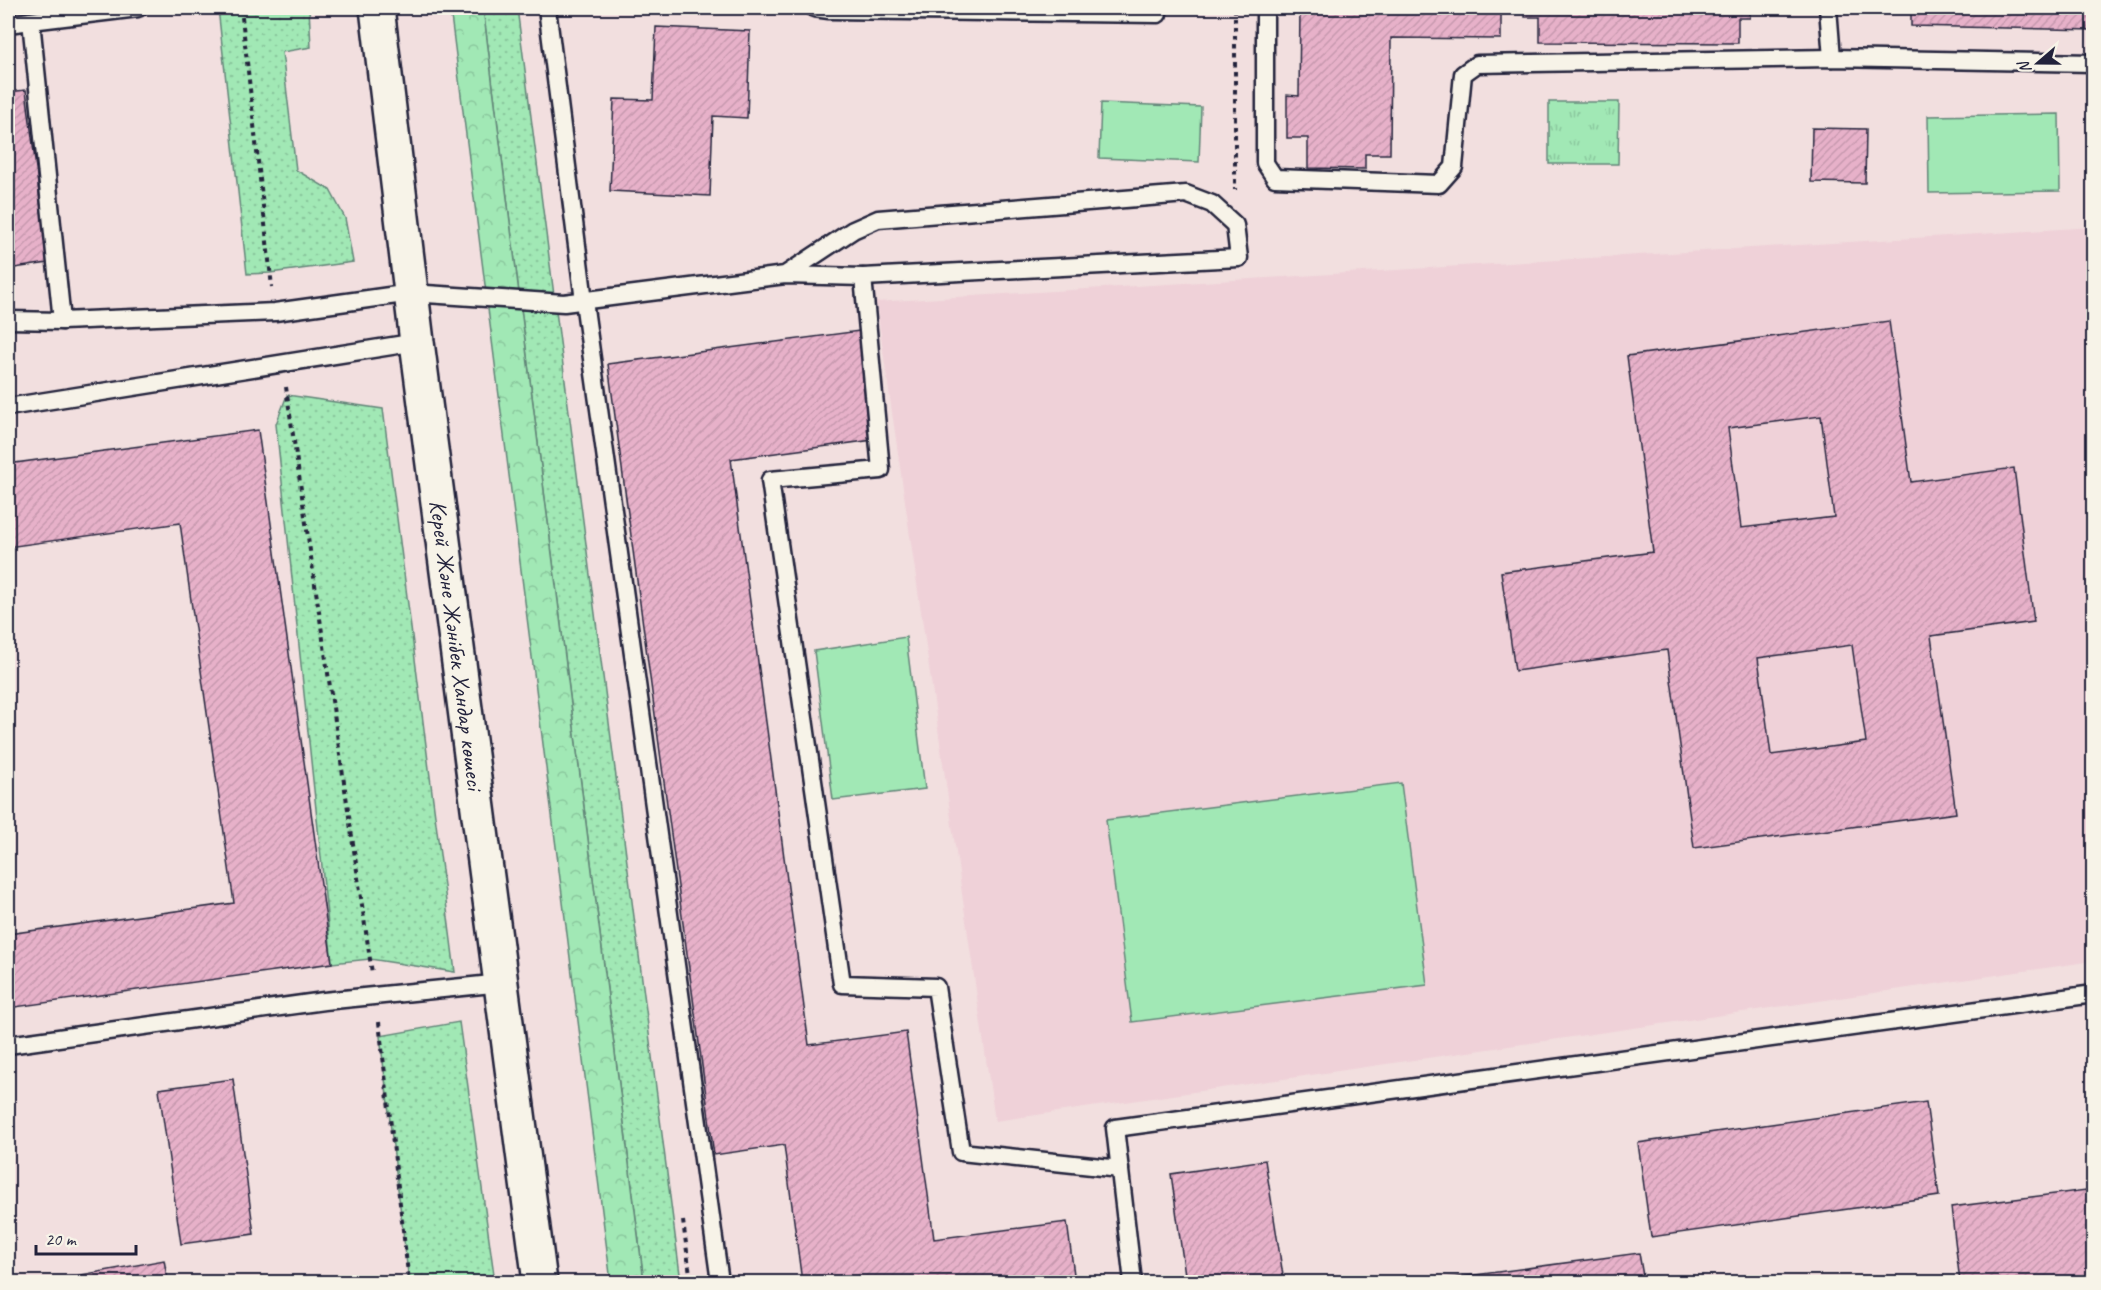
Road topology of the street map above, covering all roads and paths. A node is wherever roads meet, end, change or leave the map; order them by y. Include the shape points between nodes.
1 (138, 8) edge
2 (241, 8) edge
3 (377, 8) edge
4 (547, 8) edge
5 (814, 8) edge
6 (1235, 8) edge
7 (1265, 8) edge
8 (1828, 8) edge
9 (1158, 14) dead end
10 (31, 21) junction
11 (8, 24) edge
12 (1832, 58) junction
13 (2094, 63) edge
14 (1235, 225) junction
15 (785, 275) junction
16 (863, 277) junction
17 (411, 294) junction
18 (584, 301) junction
19 (275, 312) junction
20 (8, 320) edge
21 (62, 321) junction
22 (417, 342) junction
23 (282, 363) junction
24 (8, 407) edge
25 (502, 983) junction
26 (2094, 994) edge
27 (376, 997) junction
28 (8, 1045) edge
29 (1120, 1169) junction
30 (409, 1282) edge
31 (540, 1282) edge
32 (720, 1282) edge
33 (1132, 1282) edge

1 - 10 lane
2 - 19 path
3 - 17 main road, Керей Және Жәнібек Хандар көшесі
4 - 18 lane
5 - 9 lane
6 - 14 path
7 - 12 lane via 1265,163 1275,178 1439,184 1454,167 1463,74 1477,64
8 - 12 lane
10 - 11 lane
10 - 21 lane
12 - 13 lane
14 - 15 lane via 1212,204 1186,194 878,219 853,230
14 - 16 lane via 1239,258
15 - 16 lane
15 - 18 lane
16 - 29 lane via 881,470 770,480 842,984 936,987 961,1152
17 - 18 lane
17 - 19 lane
17 - 22 main road, Керей Және Жәнібек Хандар көшесі
18 - 32 lane
19 - 21 lane
20 - 21 lane
22 - 23 lane
22 - 25 main road, Керей Және Жәнібек Хандар көшесі
23 - 24 lane
23 - 27 path
25 - 27 lane
25 - 31 main road, Керей Және Жәнібек Хандар көшесі
26 - 29 lane via 1115,1128
27 - 28 lane
27 - 30 path
29 - 33 lane

